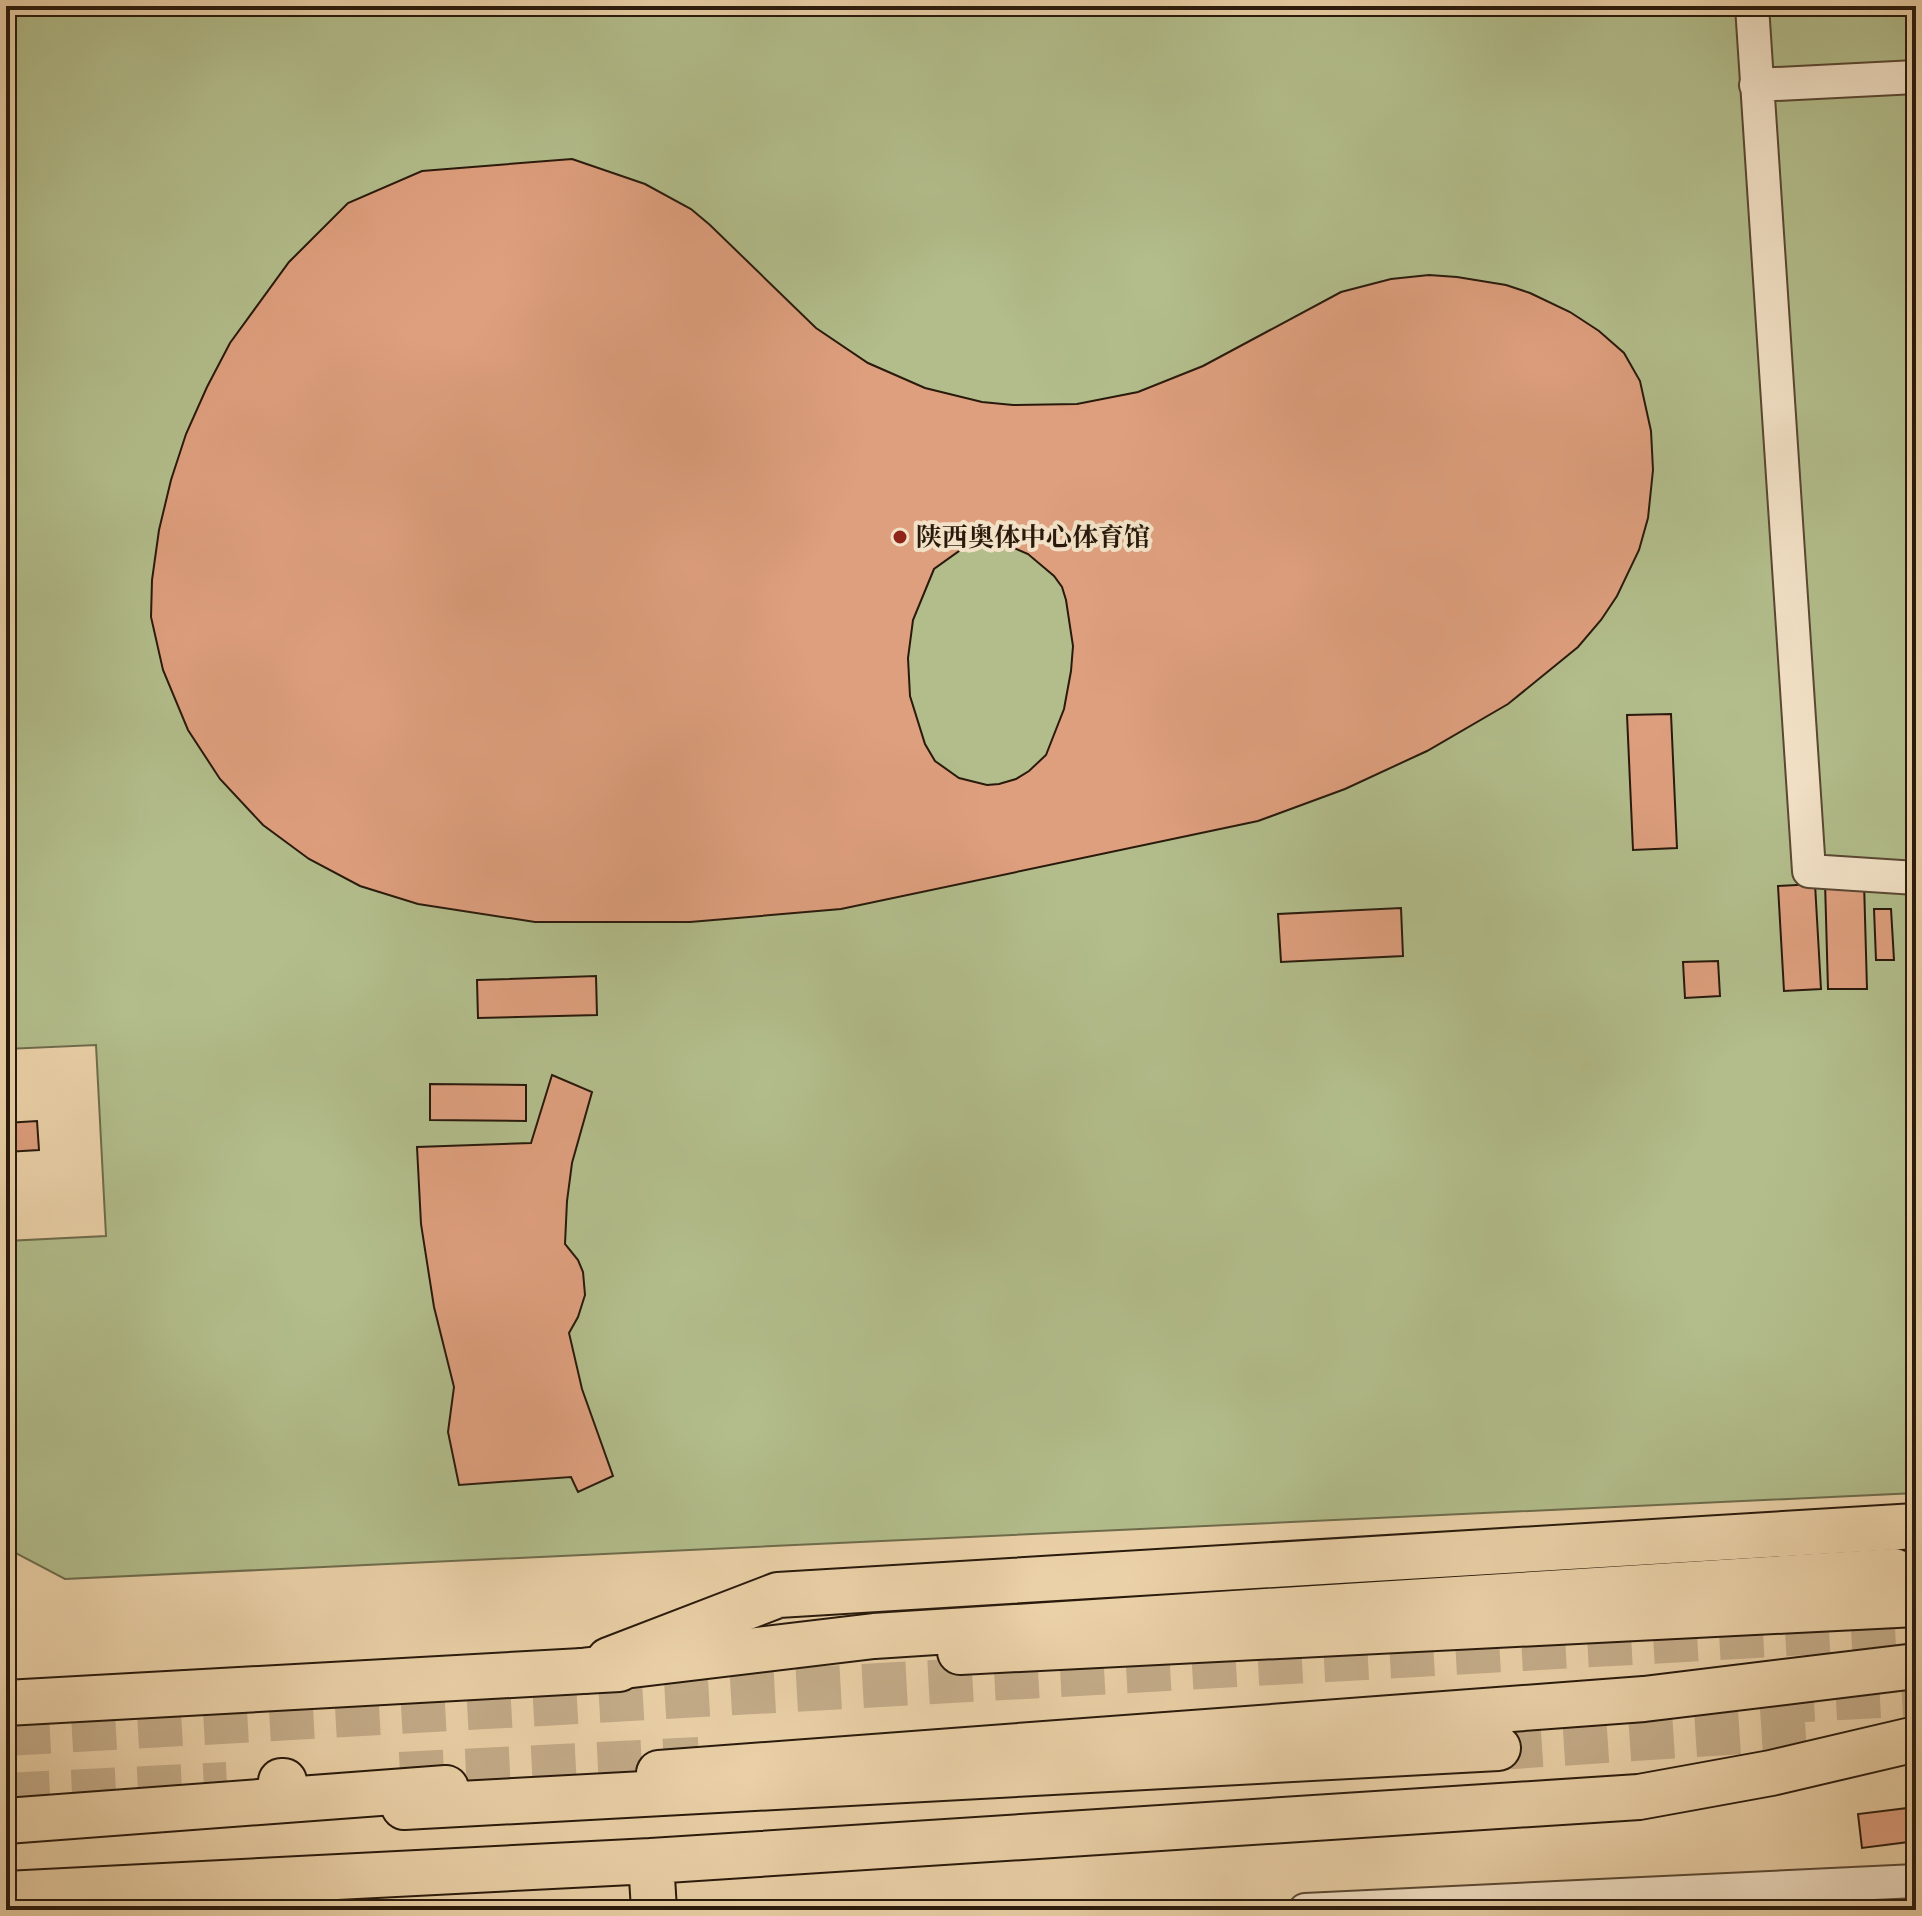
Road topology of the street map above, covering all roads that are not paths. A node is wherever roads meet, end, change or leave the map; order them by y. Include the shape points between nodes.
1 (1752, 6) edge
2 (1916, 77) edge
3 (1756, 85) junction
4 (1916, 878) edge
5 (1916, 1526) edge
6 (1905, 1588) edge
7 (1916, 1666) edge
8 (582, 1671) junction
9 (6, 1703) edge
10 (1916, 1739) edge
11 (1498, 1748) tunnel mouth
12 (404, 1807) dead end
13 (6, 1821) edge
14 (651, 1861) junction
15 (1916, 1881) edge
16 (6, 1894) edge
17 (1564, 1904) edge
18 (654, 1910) edge
19 (1305, 1910) edge

1 - 3 street
2 - 3 street
3 - 4 street via 1809,871
5 - 8 main road via 778,1595
6 - 8 main road via 874,1636
7 - 13 main road via 1644,1699
8 - 9 main road
10 - 14 main road via 1639,1797
11 - 12 main road
14 - 16 main road
14 - 18 main road
15 - 17 street
17 - 19 street

